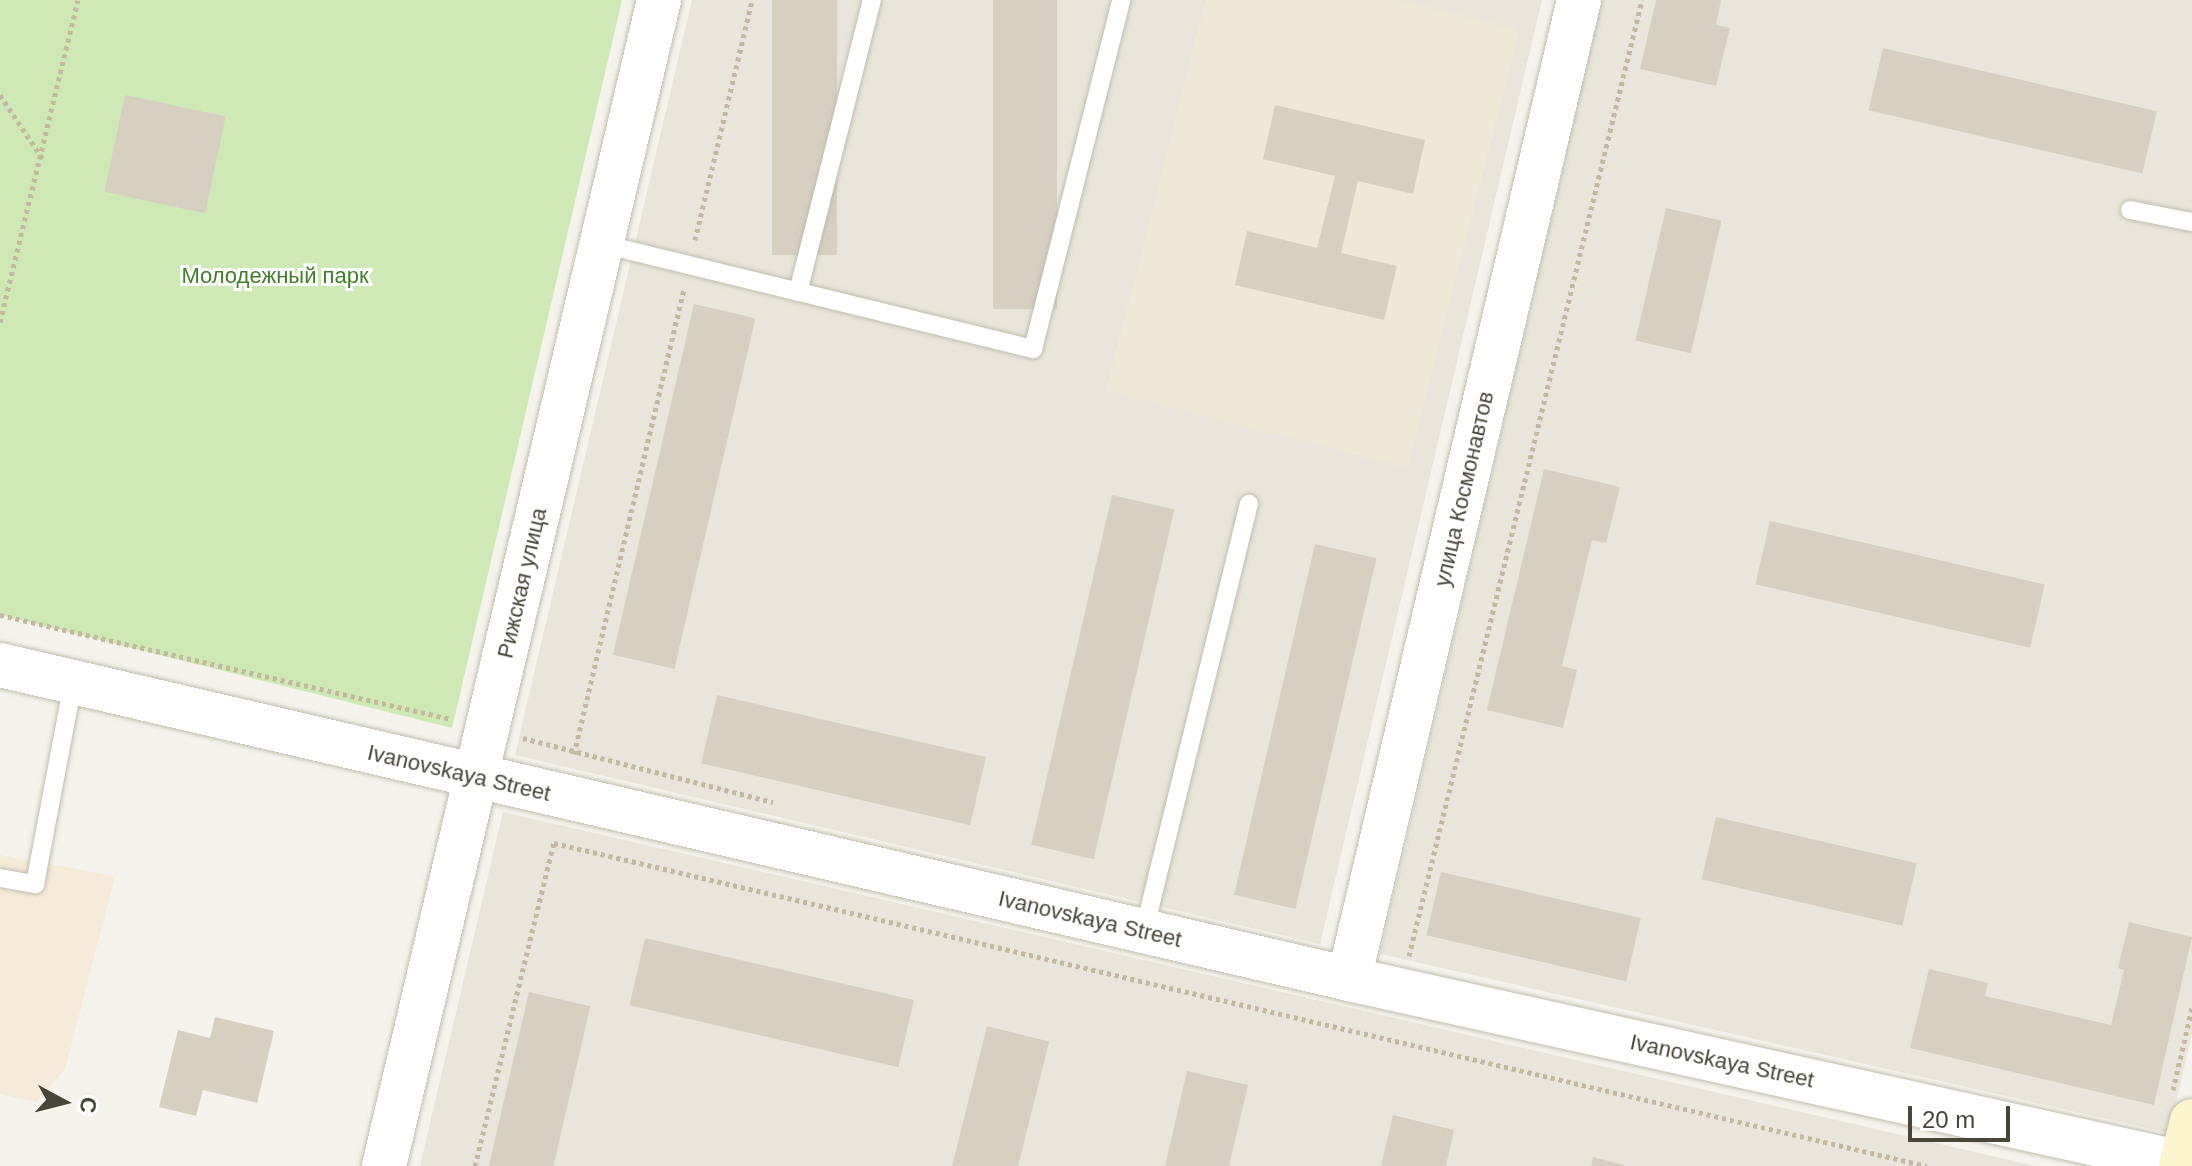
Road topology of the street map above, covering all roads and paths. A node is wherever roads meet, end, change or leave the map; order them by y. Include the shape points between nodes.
1 (78, 0) edge
2 (659, 0) edge
3 (752, 0) edge
4 (872, 0) edge
5 (1121, 0) edge
6 (1579, 0) edge
7 (1642, 0) edge
8 (0, 95) edge
9 (42, 159) junction
10 (2130, 210) dead end
11 (2192, 222) edge
12 (602, 244) junction
13 (689, 265) junction
14 (798, 292) junction
15 (0, 322) edge
16 (1249, 504) dead end
17 (0, 665) edge
18 (73, 682) junction
19 (476, 777) junction
20 (565, 798) junction
21 (554, 843) junction
22 (0, 878) edge
23 (1144, 931) junction
24 (1408, 960) dead end
25 (1349, 979) junction
26 (2192, 1008) edge
27 (2181, 1109) edge
28 (2182, 1164) edge
29 (384, 1166) edge
30 (475, 1166) edge
31 (1927, 1166) edge

1 - 9 path
2 - 12 street, Рижская улица
3 - 13 path
4 - 14 lane
5 - 14 lane via 1033,349
6 - 25 street, улица Космонавтов
7 - 24 path
8 - 9 path
9 - 15 path
10 - 11 lane
12 - 13 lane
12 - 19 street, Рижская улица
13 - 14 lane
13 - 20 path
16 - 23 lane
17 - 18 street, Ivanovskaya Street
18 - 19 street, Ivanovskaya Street
18 - 22 lane via 35,884
19 - 20 street, Ivanovskaya Street
19 - 29 street, Рижская улица
20 - 21 path
20 - 23 street, Ivanovskaya Street
21 - 30 path
21 - 31 path
23 - 25 street, Ivanovskaya Street
25 - 28 street, Ivanovskaya Street
26 - 27 path
27 - 28 main road

